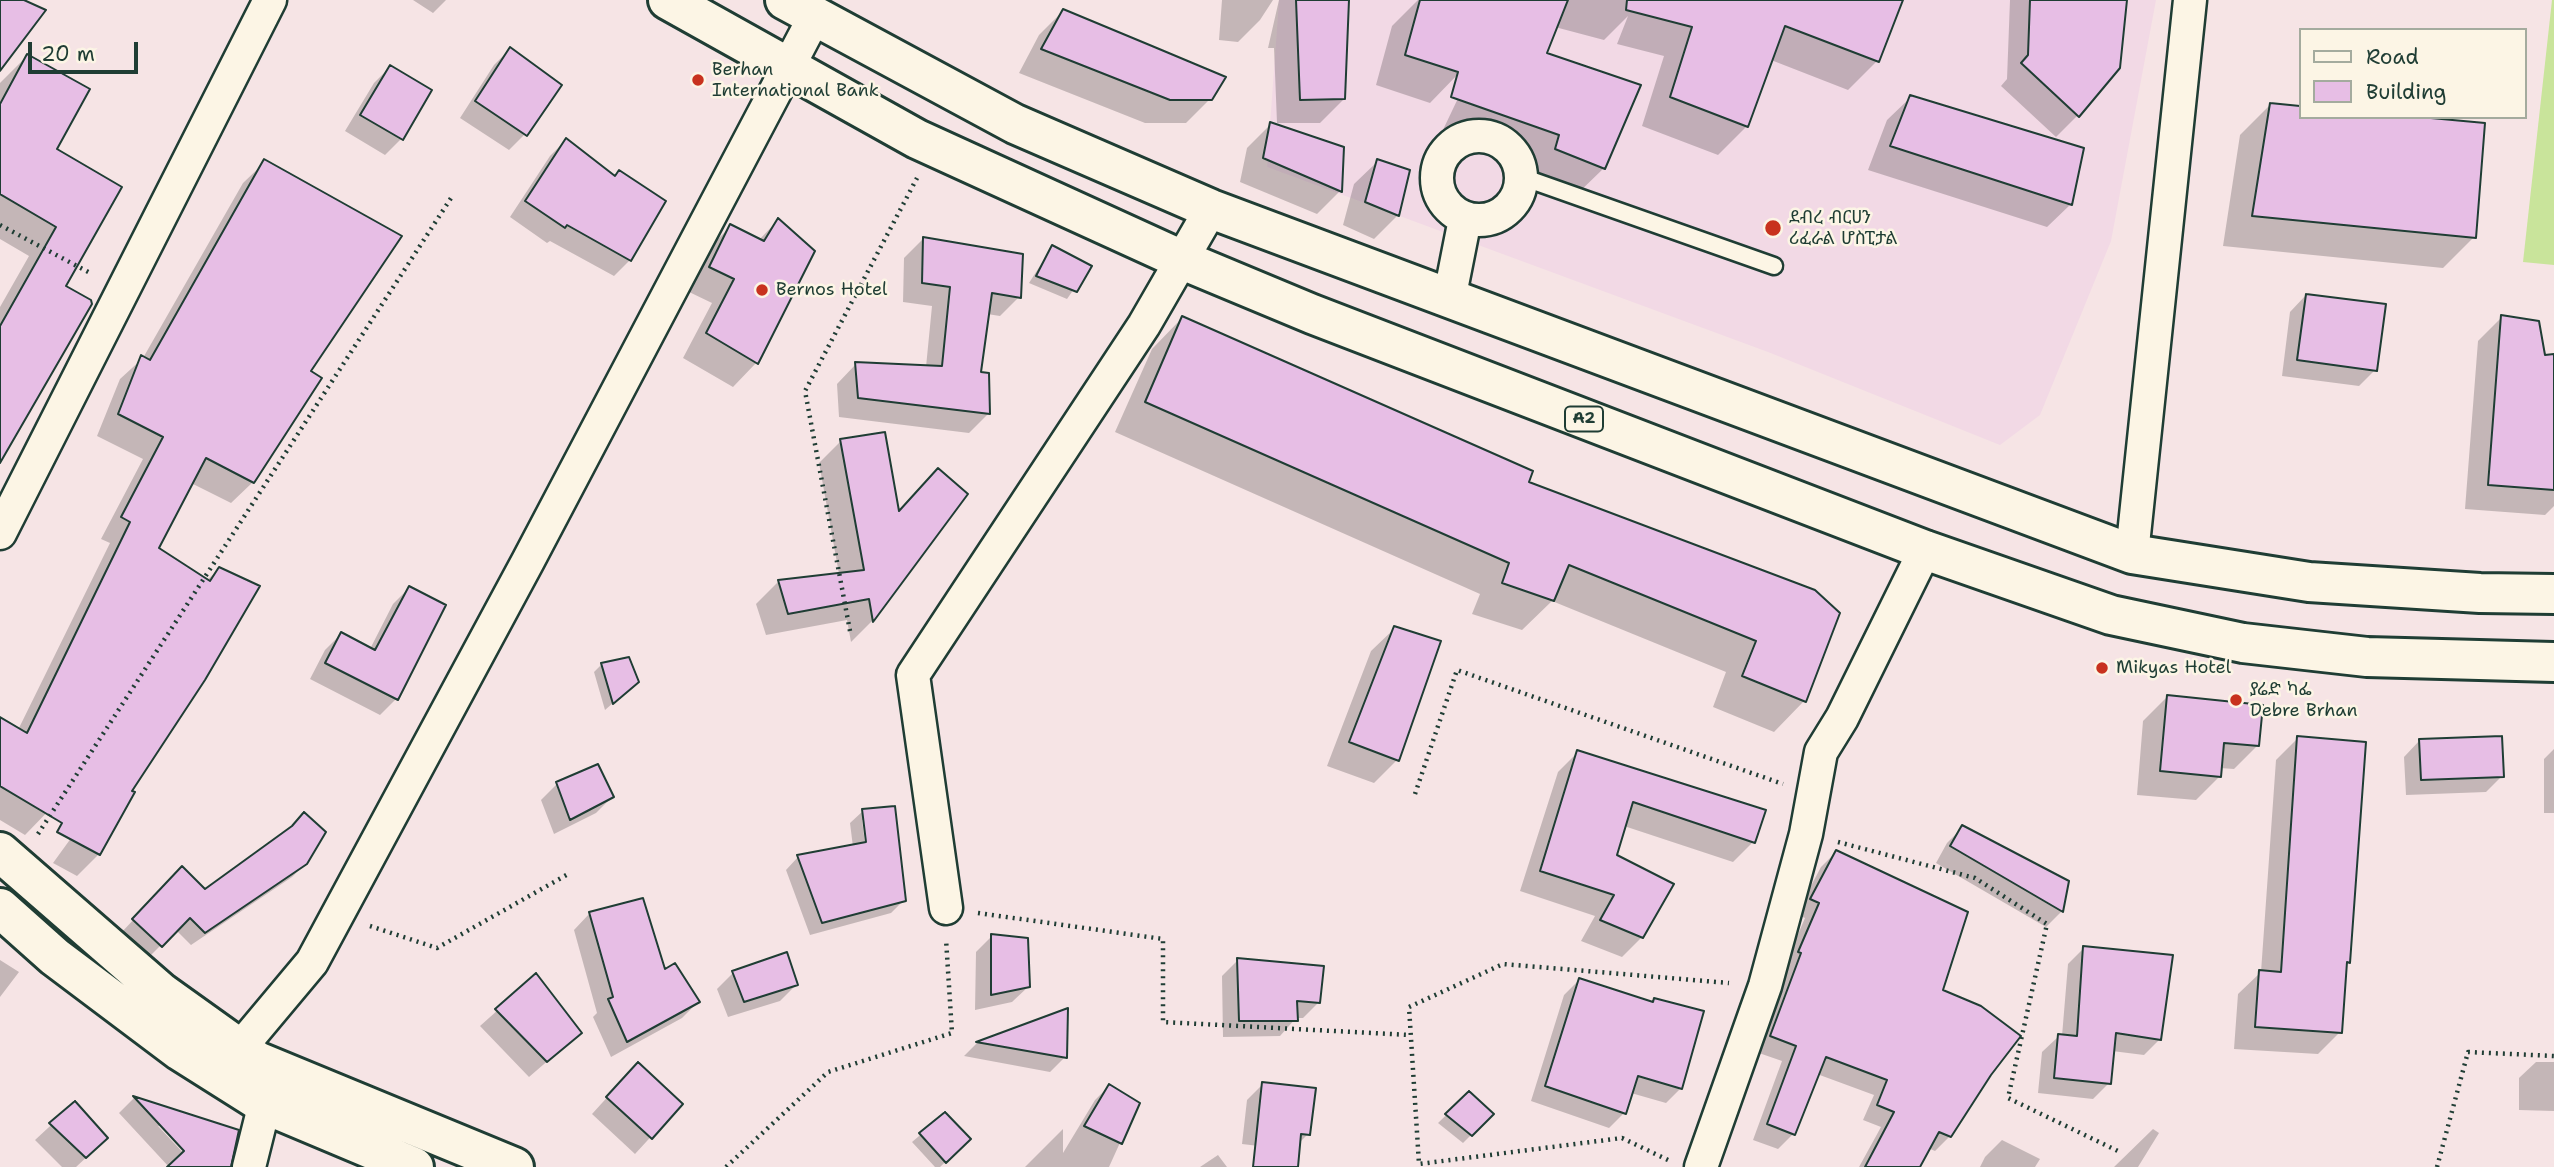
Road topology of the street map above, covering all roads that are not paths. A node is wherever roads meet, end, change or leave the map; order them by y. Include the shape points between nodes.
1 (270, 0) edge
2 (668, 0) edge
3 (2190, 0) edge
4 (800, 8) edge
5 (786, 66) junction
6 (1522, 177) junction
7 (1211, 209) junction
8 (1465, 219) junction
9 (1180, 260) junction
10 (1774, 266) dead end
11 (1449, 300) junction
12 (0, 533) edge
13 (1925, 550) junction
14 (2132, 554) junction
15 (2554, 594) edge
16 (2554, 662) edge
17 (8, 860) edge
18 (945, 901) road end
19 (0, 908) edge
20 (240, 1048) junction
21 (270, 1086) junction
22 (1686, 1164) edge
23 (249, 1167) edge
24 (414, 1167) edge
25 (514, 1167) edge

1 - 12 street
2 - 5 main road, A2
3 - 14 street
4 - 5 street
4 - 7 main road via 1015,124
5 - 9 main road, A2 via 933,146
5 - 20 street via 528,562 312,962
6 - 8 street via 1510,208 1489,219
6 - 8 street via 1519,161 1496,138 1479,135 1450,146 1436,177 1439,194 1449,209
6 - 10 lane
7 - 9 street
7 - 11 main road
8 - 11 street
9 - 13 main road, A2
9 - 18 street via 1109,379 913,675
11 - 14 main road
13 - 16 main road, A2 via 2111,615 2243,643 2367,657
13 - 22 street via 1821,752 1806,834 1765,986
14 - 15 main road via 2309,582
17 - 20 main road via 162,993
19 - 21 main road via 55,957 180,1051
20 - 21 main road
21 - 23 street
21 - 24 main road
21 - 25 main road

